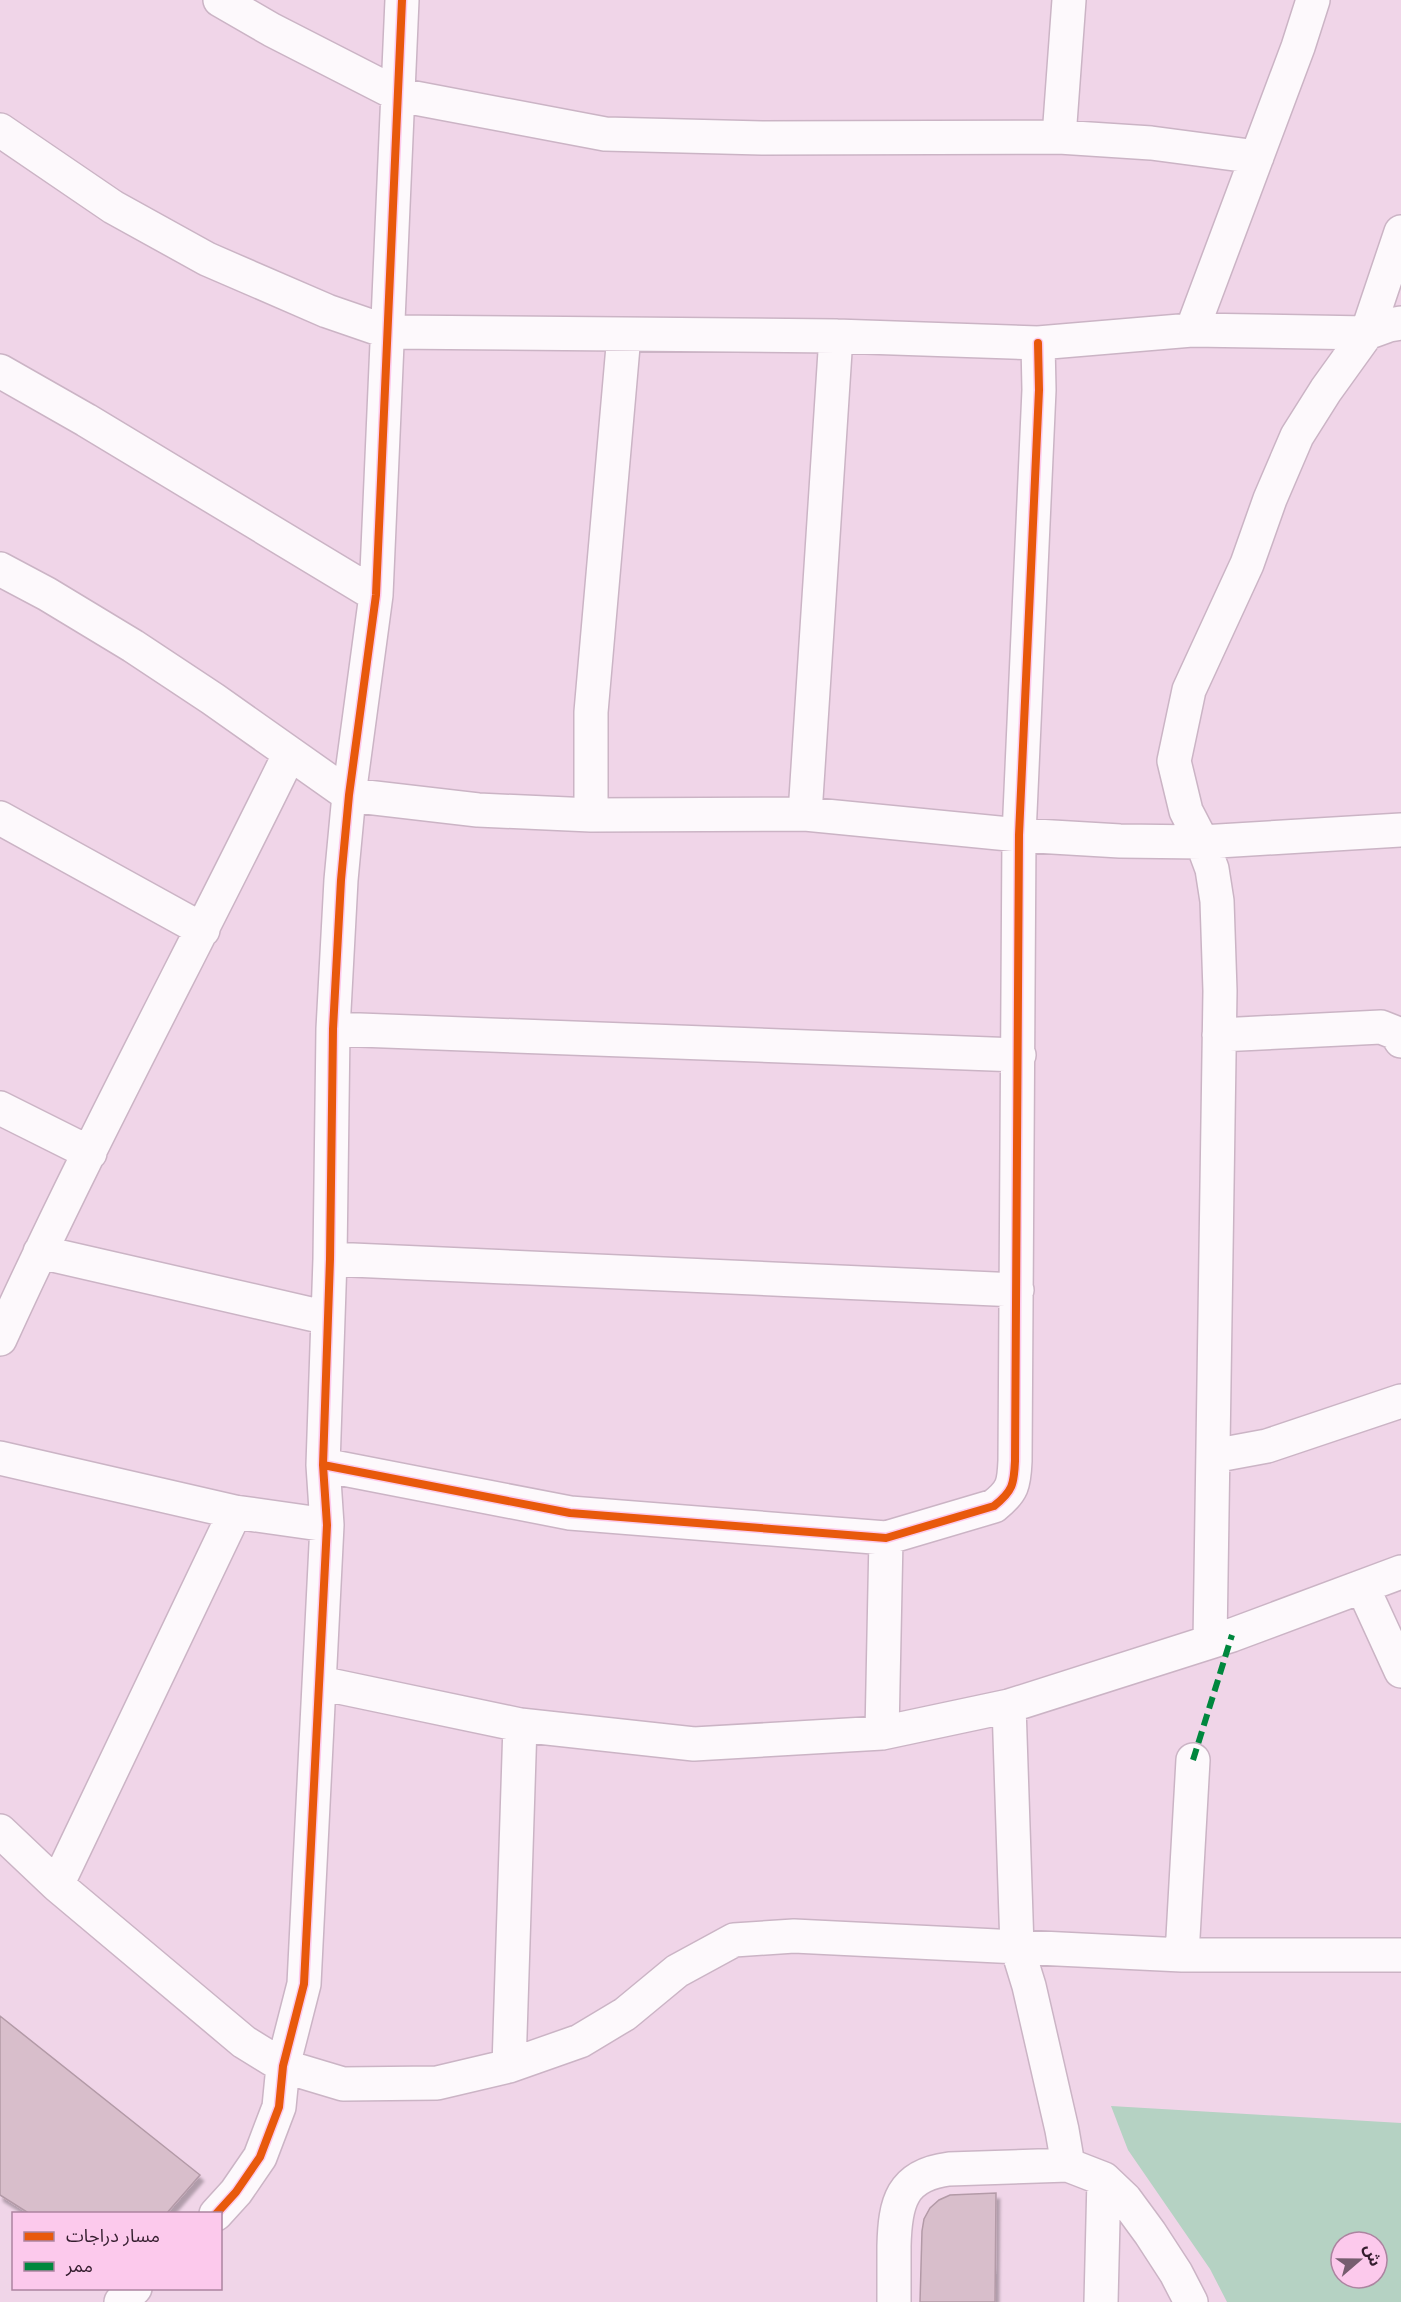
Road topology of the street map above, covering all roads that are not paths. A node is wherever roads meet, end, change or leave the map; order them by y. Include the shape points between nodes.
1 (220, 0) edge
2 (402, 0) edge
3 (1069, 0) edge
4 (1313, 0) edge
5 (399, 94) junction
6 (0, 130) edge
7 (1059, 136) junction
8 (1257, 157) junction
9 (1401, 232) edge
10 (1401, 323) edge
11 (1192, 330) junction
12 (388, 332) junction
13 (1367, 333) junction
14 (624, 335) junction
15 (836, 336) junction
16 (1038, 343) junction
17 (0, 371) edge
18 (0, 570) edge
19 (376, 595) junction
20 (289, 755) junction
21 (349, 795) junction
22 (805, 814) junction
23 (591, 815) junction
24 (0, 818) edge
25 (1401, 830) edge
26 (1019, 835) junction
27 (1202, 842) junction
28 (203, 930) junction
29 (333, 1029) junction
30 (1219, 1035) junction
31 (1401, 1041) edge
32 (1019, 1055) junction
33 (0, 1108) edge
34 (90, 1153) junction
35 (40, 1251) junction
36 (330, 1259) junction
37 (1017, 1290) junction
38 (328, 1318) junction
39 (0, 1339) edge
40 (1401, 1401) edge
41 (1213, 1456) junction
42 (0, 1458) edge
43 (324, 1465) junction
44 (235, 1512) junction
45 (327, 1525) junction
46 (886, 1538) junction
47 (1401, 1572) edge
48 (1363, 1588) junction
49 (1210, 1642) junction
50 (1401, 1671) edge
51 (320, 1683) junction
52 (1009, 1706) junction
53 (520, 1725) junction
54 (882, 1733) junction
55 (1193, 1760) dead end
56 (0, 1831) edge
57 (57, 1885) junction
58 (1017, 1947) junction
59 (1182, 1955) junction
60 (1401, 1955) edge
61 (283, 2066) junction
62 (509, 2066) junction
63 (1068, 2166) junction
64 (1104, 2179) junction
65 (218, 2212) edge
66 (134, 2290) edge
67 (121, 2302) edge
68 (894, 2302) edge
69 (1101, 2302) edge
70 (1191, 2302) edge

1 - 5 street
2 - 5 street
3 - 7 street
4 - 8 street
5 - 7 street via 605,134 762,138
5 - 12 street
6 - 12 street via 113,207 207,259 327,311
7 - 8 street
8 - 11 street
9 - 13 street
10 - 13 street
11 - 13 street
11 - 16 street
12 - 14 street
12 - 19 street
13 - 27 street via 1297,436 1247,564 1190,690 1174,761 1186,811
14 - 15 street
14 - 23 street via 591,712
15 - 16 street
15 - 22 street
16 - 26 street via 1039,402
17 - 19 street
18 - 20 street via 133,646
19 - 21 street
20 - 21 street
20 - 28 street
21 - 23 street via 478,810
21 - 29 street
22 - 23 street
22 - 26 street
24 - 28 street
25 - 27 street
26 - 27 street
26 - 32 street
27 - 30 street via 1212,869 1217,901
28 - 34 street
29 - 32 street
29 - 36 street
30 - 31 street via 1381,1027
30 - 41 street
32 - 37 street
33 - 34 street
34 - 35 street
35 - 38 street
35 - 39 street
36 - 37 street
36 - 38 street
37 - 46 street via 1015,1461 1008,1496 994,1506
38 - 43 street
40 - 41 street via 1267,1446
41 - 49 street
42 - 44 street
43 - 45 street
43 - 46 street via 570,1513
44 - 45 street
44 - 57 street
45 - 51 street
46 - 54 street
47 - 48 street
48 - 49 street
48 - 50 street
49 - 52 street
51 - 53 street
51 - 61 street via 304,1984
52 - 54 street
52 - 58 street
53 - 54 street via 694,1744
53 - 62 street
55 - 59 street
56 - 57 street
57 - 61 street via 244,2042
58 - 59 street
58 - 62 street via 794,1936 734,1940 677,1971 625,2014 580,2041
58 - 63 street
59 - 60 street
61 - 62 street via 343,2084 437,2083
61 - 65 street via 279,2107 260,2157
63 - 64 street
63 - 68 street via 949,2169 917,2178 897,2205
64 - 69 street
64 - 70 street via 1125,2199 1150,2233
66 - 67 street

